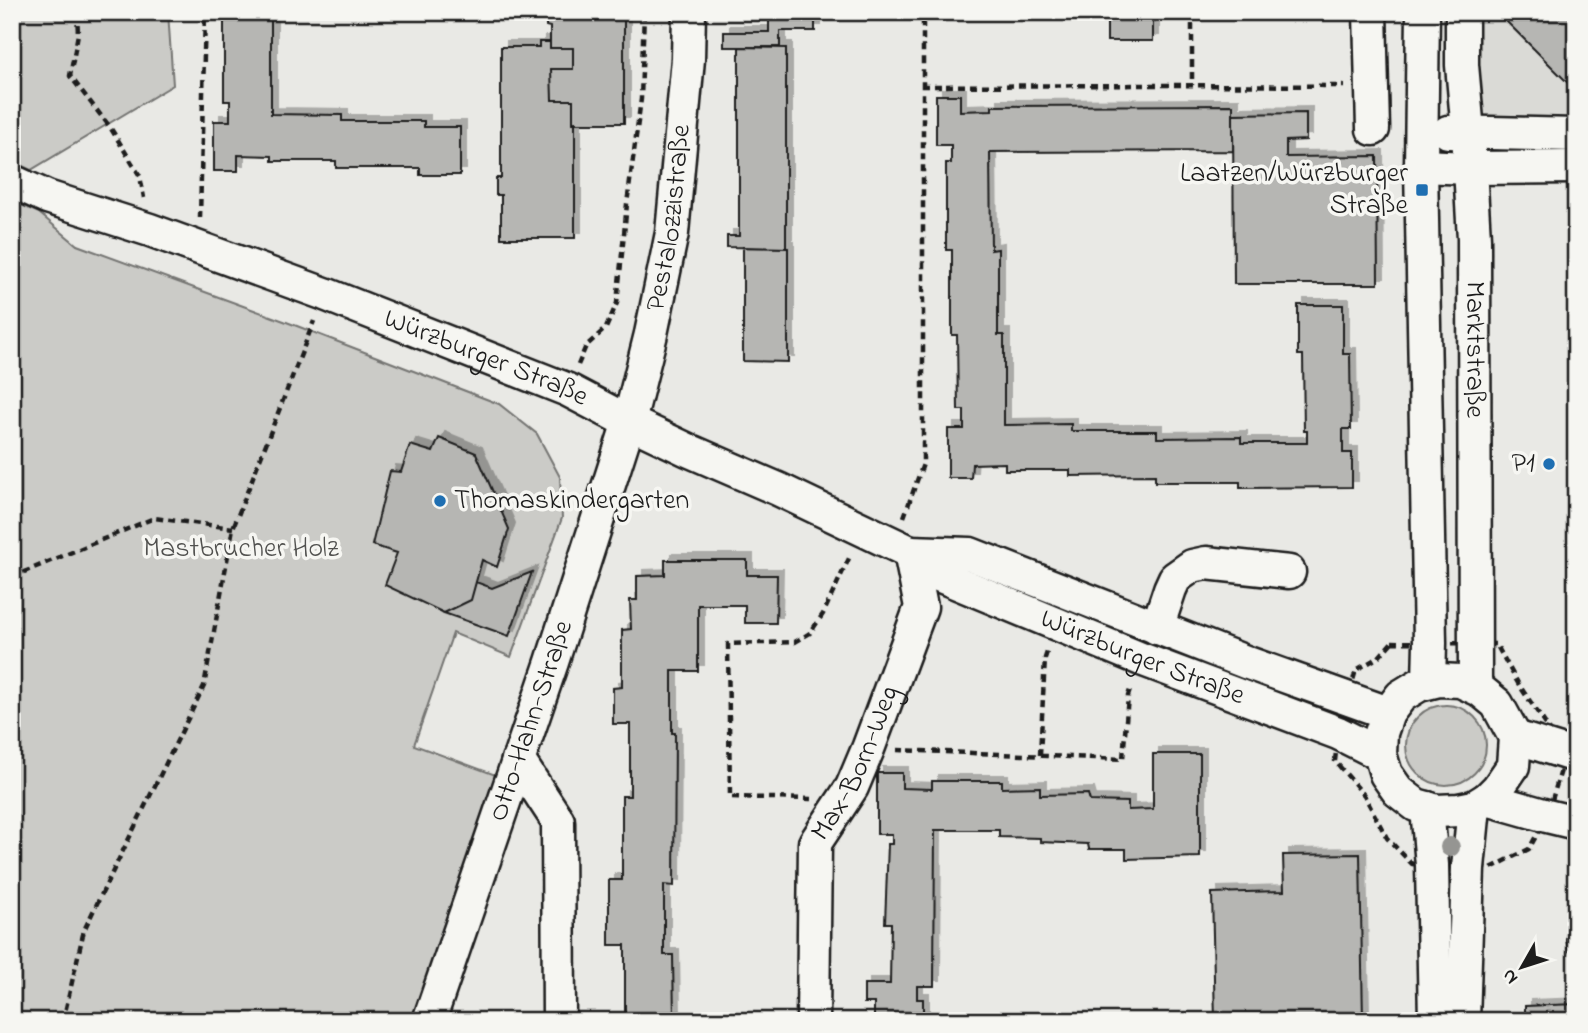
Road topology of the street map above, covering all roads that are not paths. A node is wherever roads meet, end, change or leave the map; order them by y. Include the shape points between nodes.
1 (689, 12) edge
2 (1370, 12) edge
3 (1423, 12) edge
4 (1462, 12) edge
5 (1373, 129) dead end
6 (1422, 132) junction
7 (1468, 132) junction
8 (1576, 135) edge
9 (1421, 166) junction
10 (1576, 167) edge
11 (1470, 168) junction
12 (12, 181) edge
13 (629, 422) junction
14 (910, 552) junction
15 (1289, 572) dead end
16 (1157, 628) junction
17 (1429, 682) junction
18 (1475, 687) junction
19 (1388, 713) junction
20 (1515, 737) junction
21 (1380, 754) junction
22 (1571, 755) edge
23 (518, 760) junction
24 (1480, 803) junction
25 (1427, 808) junction
26 (1561, 820) edge
27 (429, 1021) edge
28 (559, 1021) edge
29 (813, 1021) edge
30 (1435, 1021) edge
31 (1463, 1021) edge

1 - 13 street, Pestalozzistraße via 672,233
2 - 5 street
3 - 6 street, Marktstraße
4 - 7 street, Marktstraße
6 - 7 street
6 - 9 street, Marktstraße
7 - 8 street
7 - 11 street, Marktstraße
9 - 11 street
9 - 17 street, Marktstraße
10 - 11 street
11 - 18 street, Marktstraße
12 - 13 street, Würzburger Straße via 325,294 568,390
13 - 14 street, Würzburger Straße
13 - 23 street, Otto-Hahn-Straße
14 - 16 street, Würzburger Straße via 970,554
14 - 21 street, Würzburger Straße via 931,572 1141,659 1338,733
14 - 29 street, Max-Born-Weg via 922,607 852,787 815,843
15 - 16 street via 1206,563 1192,566 1175,578
16 - 19 street, Würzburger Straße
17 - 18 street via 1460,681
17 - 19 street via 1401,696
18 - 20 street via 1497,704
19 - 21 street
20 - 22 street
20 - 24 street via 1513,766 1499,788
21 - 25 street via 1398,791
23 - 27 street, Otto-Hahn-Straße
23 - 28 street via 558,821
24 - 25 street via 1459,810
24 - 26 street
24 - 31 street via 1468,868
25 - 30 street

